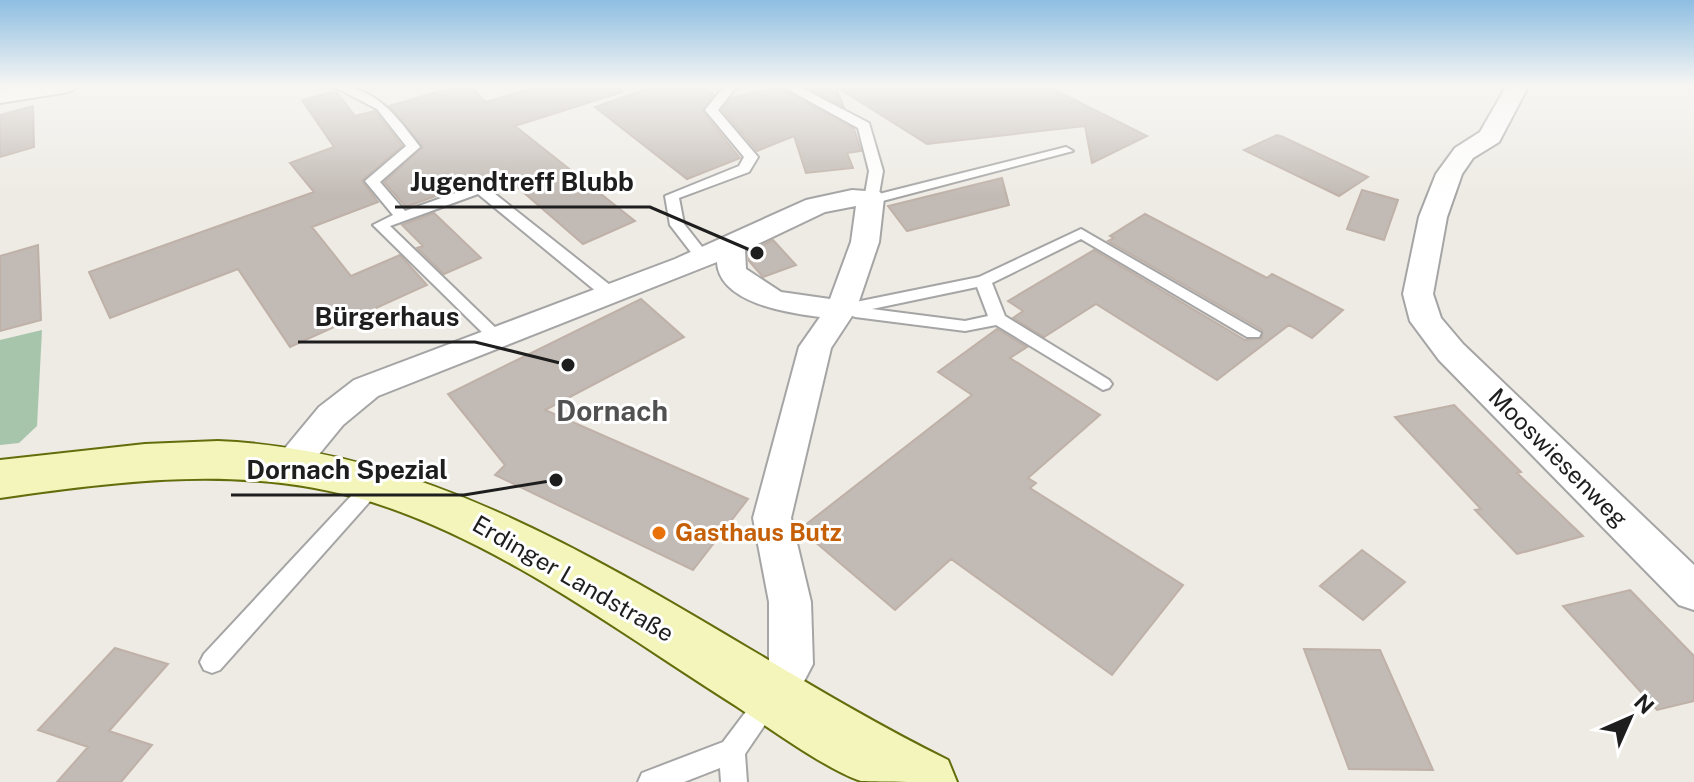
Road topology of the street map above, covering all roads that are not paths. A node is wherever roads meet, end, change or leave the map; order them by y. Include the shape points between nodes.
1 (393, 121) edge
2 (721, 121) edge
3 (855, 121) edge
4 (1498, 121) edge
5 (1066, 151) dead end
6 (871, 199) junction
7 (402, 217) junction
8 (716, 251) junction
9 (983, 281) junction
10 (609, 293) junction
11 (841, 310) junction
12 (998, 319) junction
13 (1253, 333) dead end
14 (496, 336) junction
15 (1103, 384) dead end
16 (289, 465) junction
17 (0, 479) edge
18 (373, 485) junction
19 (1694, 592) edge
20 (212, 662) dead end
21 (772, 697) junction
22 (732, 751) junction
23 (651, 782) edge
24 (734, 782) edge
25 (926, 782) edge

1 - 7 lane via 413,147 372,181
2 - 8 lane via 751,157 744,169 672,196 677,225
3 - 6 lane via 864,126 876,171
4 - 19 street, Mooswiesenweg via 1490,137 1464,153 1449,174 1433,217 1418,294 1440,321 1451,352
5 - 6 lane
6 - 8 street via 844,196 804,209
6 - 11 street via 865,242
7 - 10 lane via 480,189
7 - 14 lane via 380,225
8 - 10 street
8 - 11 street via 732,273 773,301
9 - 11 lane
9 - 12 lane
9 - 13 lane via 1081,233
10 - 14 street
11 - 12 lane via 965,326
11 - 21 street via 815,347 772,518 790,602 791,664
12 - 15 lane
14 - 16 street via 366,388 331,416
16 - 17 street, Erdinger Landstraße via 160,463
16 - 18 street, Erdinger Landstraße
18 - 20 lane
18 - 21 street, Erdinger Landstraße via 485,526 560,566
21 - 22 lane
21 - 25 street, Erdinger Landstraße
22 - 23 lane
22 - 24 lane

